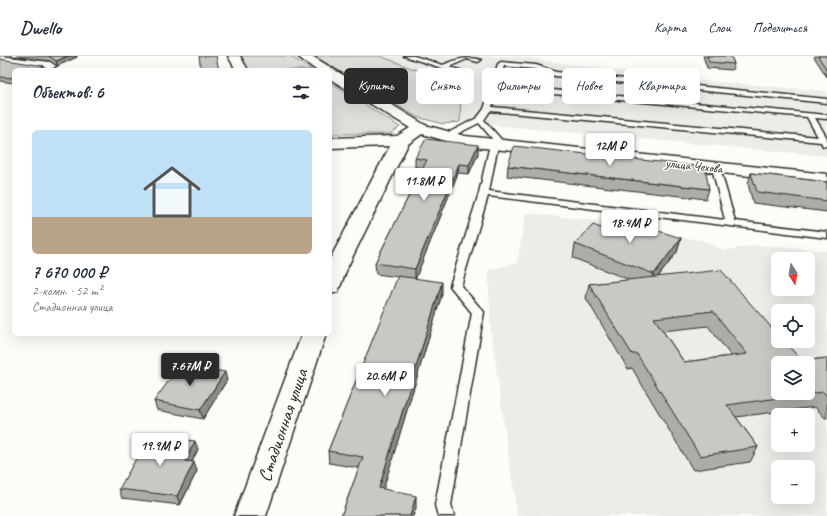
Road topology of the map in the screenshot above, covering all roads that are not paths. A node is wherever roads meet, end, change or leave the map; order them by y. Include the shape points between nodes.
1 (234, 56) edge
2 (303, 56) edge
3 (407, 56) edge
4 (465, 56) edge
5 (0, 58) edge
6 (478, 60) dead end
7 (50, 66) edge
8 (443, 67) junction
9 (241, 68) edge
10 (323, 68) edge
11 (446, 68) edge
12 (500, 68) edge
13 (539, 68) edge
14 (554, 73) edge
15 (332, 74) edge
16 (554, 93) edge
17 (826, 103) edge
18 (489, 104) edge
19 (488, 109) junction
20 (810, 116) junction
21 (827, 117) edge
22 (480, 120) junction
23 (420, 128) junction
24 (446, 136) junction
25 (401, 141) junction
26 (826, 142) edge
27 (332, 143) edge
28 (498, 145) junction
29 (716, 168) junction
30 (827, 179) edge
31 (484, 193) junction
32 (731, 223) junction
33 (827, 235) edge
34 (334, 257) edge
35 (332, 272) edge
36 (313, 336) edge
37 (250, 516) edge
38 (446, 516) edge

1 - 9 street
2 - 10 street
3 - 8 lane
4 - 6 lane
4 - 8 lane
5 - 7 street
8 - 11 lane
12 - 13 lane via 501,64
14 - 17 lane
15 - 23 street
16 - 20 lane
18 - 19 lane
19 - 22 lane
19 - 26 lane
20 - 21 lane
20 - 26 lane
22 - 24 lane
22 - 28 lane
23 - 24 street, улица Чехова
23 - 25 street
24 - 28 street, улица Чехова
25 - 27 street
25 - 34 street
28 - 29 street, улица Чехова
28 - 31 lane
29 - 30 street, улица Чехова
29 - 32 lane
31 - 32 lane
31 - 38 lane via 455,286 478,312 443,505
32 - 33 lane
34 - 35 street
36 - 37 street, Стадионная улица

